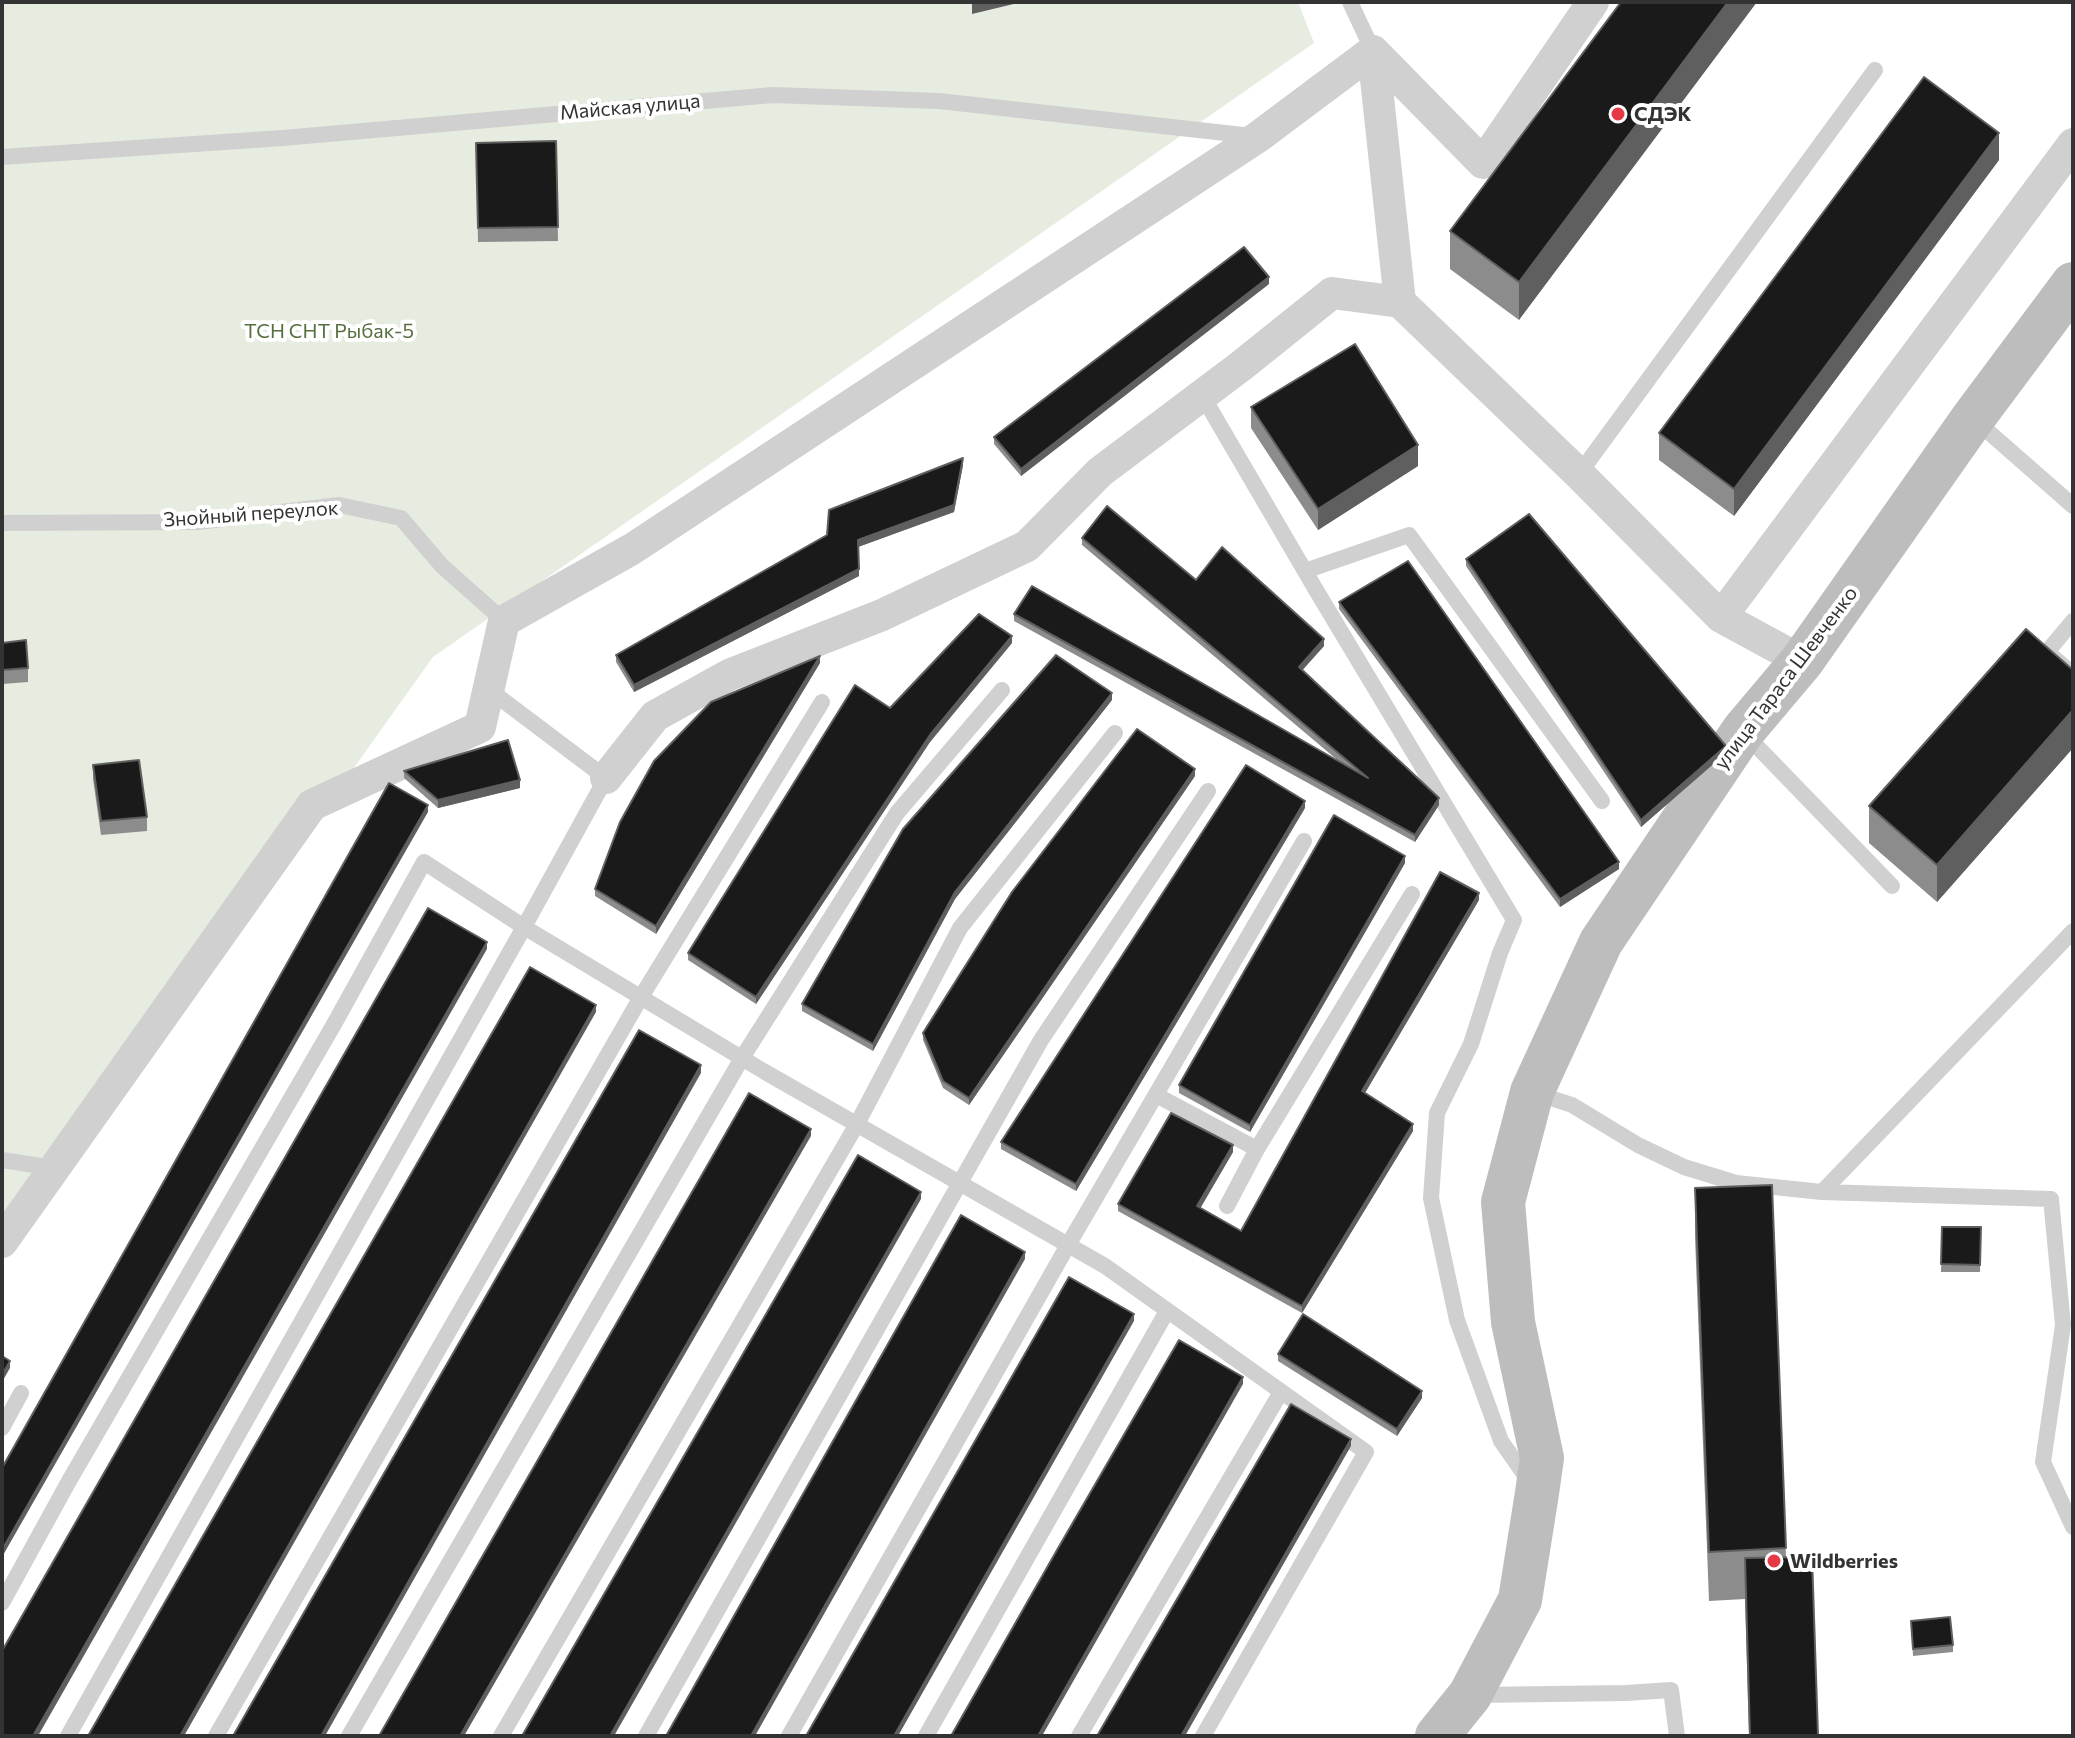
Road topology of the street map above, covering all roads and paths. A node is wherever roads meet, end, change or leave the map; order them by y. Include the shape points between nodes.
1 (1350, 2) edge
2 (1593, 2) edge
3 (1373, 51) junction
4 (1875, 70) dead end
5 (1258, 137) junction
6 (2073, 144) edge
7 (2, 157) edge
8 (2073, 284) edge
9 (1400, 302) junction
10 (1202, 395) junction
11 (1973, 418) junction
12 (1579, 474) junction
13 (2073, 506) edge
14 (2, 523) edge
15 (1305, 571) junction
16 (1721, 617) junction
17 (504, 621) junction
18 (2073, 621) edge
19 (1802, 661) junction
20 (2073, 674) edge
21 (488, 689) junction
22 (1002, 690) dead end
23 (822, 702) dead end
24 (1743, 731) junction
25 (1115, 733) dead end
26 (606, 778) junction
27 (1208, 791) dead end
28 (1602, 801) dead end
29 (1304, 841) dead end
30 (1892, 886) dead end
31 (1412, 894) dead end
32 (524, 927) junction
33 (2073, 931) edge
34 (641, 997) junction
35 (742, 1058) junction
36 (1532, 1092) junction
37 (1156, 1095) junction
38 (857, 1124) junction
39 (1257, 1149) junction
40 (2, 1160) edge
41 (54, 1168) junction
42 (960, 1183) junction
43 (1822, 1192) junction
44 (1227, 1206) dead end
45 (2, 1242) edge
46 (1068, 1245) junction
47 (1167, 1311) junction
48 (1281, 1392) junction
49 (21, 1393) dead end
50 (2, 1428) edge
51 (1537, 1493) junction
52 (2073, 1527) edge
53 (2, 1603) edge
54 (1470, 1695) junction
55 (68, 1736) edge
56 (216, 1736) edge
57 (349, 1736) edge
58 (501, 1736) edge
59 (646, 1736) edge
60 (789, 1736) edge
61 (926, 1736) edge
62 (1079, 1736) edge
63 (1203, 1736) edge
64 (1437, 1736) edge
65 (1677, 1736) edge

1 - 3 lane
2 - 3 street via 1483,163
3 - 5 street
3 - 9 street
4 - 12 lane
5 - 7 lane, Майская улица via 939,101 773,95
5 - 17 street via 632,549
6 - 16 street
8 - 11 street, улица Тараса Шевченко
9 - 10 street via 1332,293
9 - 12 street
10 - 15 lane
10 - 26 street via 1100,472 1027,546 882,615 729,675 655,716
11 - 13 lane
11 - 19 street, улица Тараса Шевченко
12 - 16 street
14 - 17 lane, Знойный переулок via 198,522 339,505 401,518 442,566
15 - 28 lane via 1409,535
15 - 51 lane via 1514,920 1471,1044 1437,1113 1431,1198 1457,1320 1501,1441
16 - 19 street
17 - 21 street
18 - 20 lane via 2047,652
19 - 24 street, улица Тараса Шевченко
21 - 26 lane
21 - 41 street via 480,727 312,805
22 - 35 lane via 897,813
23 - 34 lane
24 - 30 lane
24 - 36 street, улица Тараса Шевченко via 1601,942
25 - 38 lane via 960,928
26 - 32 lane
27 - 42 lane via 1041,1040
29 - 37 lane
31 - 39 lane
32 - 34 lane
32 - 53 lane via 424,862
32 - 55 lane
33 - 43 lane
34 - 35 lane
34 - 56 lane
35 - 38 lane
35 - 57 lane
36 - 43 lane via 1572,1105 1684,1167 1736,1183
36 - 51 street, улица Тараса Шевченко via 1503,1202 1513,1322 1542,1458
37 - 39 lane
37 - 46 lane
38 - 42 lane
38 - 58 lane
39 - 44 lane
40 - 41 lane
41 - 45 street
42 - 46 lane
42 - 59 lane
43 - 52 lane via 2051,1199 2063,1325 2043,1462
46 - 47 lane
46 - 60 lane
47 - 48 lane
47 - 61 lane
48 - 62 lane
48 - 63 lane via 1366,1452
49 - 50 lane
51 - 54 street, улица Тараса Шевченко via 1520,1600
54 - 64 street, улица Тараса Шевченко
54 - 65 lane via 1671,1690

